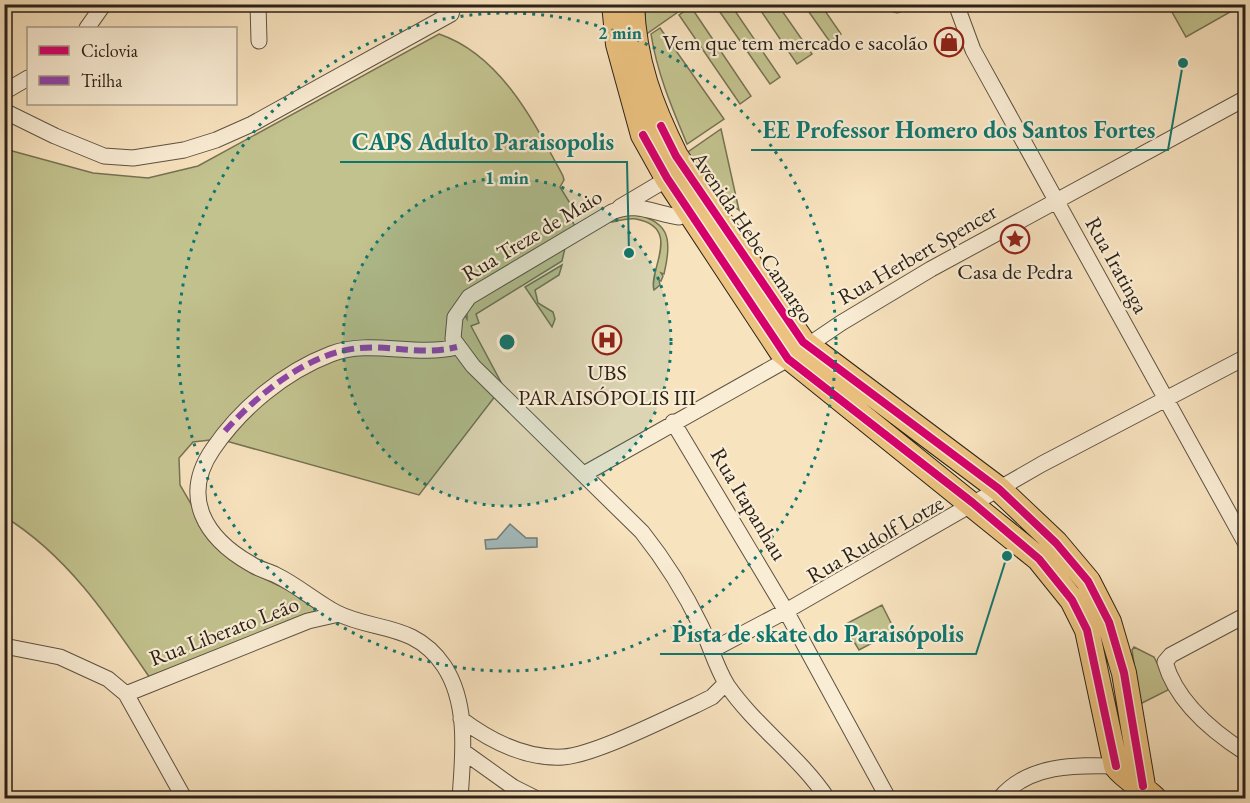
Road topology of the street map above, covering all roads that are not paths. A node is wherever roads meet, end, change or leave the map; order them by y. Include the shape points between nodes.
1 (104, 4) edge
2 (258, 4) edge
3 (614, 4) edge
4 (632, 4) edge
5 (956, 4) edge
6 (452, 9) edge
7 (88, 27) edge
8 (259, 41) dead end
9 (27, 79) edge
10 (4, 92) edge
11 (1245, 98) edge
12 (4, 111) edge
13 (676, 173) junction
14 (1056, 202) junction
15 (699, 206) junction
16 (618, 209) junction
17 (457, 347) junction
18 (797, 352) junction
19 (1245, 357) edge
20 (1166, 398) junction
21 (673, 422) junction
22 (584, 474) junction
23 (999, 489) junction
24 (973, 503) junction
25 (1245, 544) edge
26 (786, 611) junction
27 (339, 614) junction
28 (1245, 615) edge
29 (4, 646) edge
30 (712, 650) junction
31 (726, 683) junction
32 (126, 693) junction
33 (461, 718) junction
34 (464, 752) junction
35 (1245, 753) edge
36 (1116, 766) junction
37 (1148, 792) edge
38 (184, 798) edge
39 (460, 798) edge
40 (535, 798) edge
41 (827, 798) edge
42 (888, 798) edge
43 (1000, 798) edge

1 - 7 street
2 - 8 street
3 - 13 main road, Avenida Hebe Camargo via 618,44 639,123
4 - 13 main road, Avenida Hebe Camargo via 633,40
5 - 14 street, Rua Iratinga via 973,50
6 - 12 street via 245,128 184,150 133,158 104,156
9 - 10 street
11 - 14 street, Rua Herbert Spencer
13 - 15 main road, Avenida Hebe Camargo
13 - 16 street
14 - 18 street, Rua Herbert Spencer via 931,270
14 - 20 street, Rua Iratinga
15 - 16 street, Rua Treze de Maio via 679,217 641,208
15 - 18 main road, Avenida Hebe Camargo
16 - 17 street, Rua Treze de Maio via 469,297 455,317 453,336
17 - 22 street
17 - 27 street via 413,352 360,348 333,353 301,369 245,409 207,459 197,499 208,526 226,547 253,566 276,575
18 - 21 street, Rua Herbert Spencer
18 - 23 main road, Avenida Hebe Camargo via 844,371
18 - 24 main road, Avenida Hebe Camargo
19 - 20 street, Rua Rudolf Lotze
20 - 23 street, Rua Rudolf Lotze
20 - 25 street, Rua Iratinga
21 - 22 street, Rua Herbert Spencer
21 - 26 street, Rua Itapanhau
22 - 30 street via 630,518 658,552
23 - 24 street, Rua Rudolf Lotze
23 - 37 main road, Avenida Hebe Camargo via 1056,543 1088,581 1109,622 1124,673
24 - 26 street, Rua Rudolf Lotze
24 - 36 main road, Avenida Hebe Camargo via 1039,559 1072,600 1087,630
26 - 30 street, Rua Rudolf Lotze
26 - 42 street, Rua Itapanhau
27 - 32 street, Rua Liberato Leão via 298,625
27 - 33 street via 398,629 433,654 444,665 454,686
28 - 35 street via 1167,657 1165,664 1191,707
29 - 32 street via 60,657 108,679
30 - 31 street
31 - 33 street via 712,697 696,705 592,749 563,757 506,745 482,735
31 - 41 street via 752,718 813,776
32 - 38 street
33 - 34 street
34 - 39 street
34 - 40 street via 513,788
36 - 37 main road
36 - 43 street via 1059,766 1023,779

